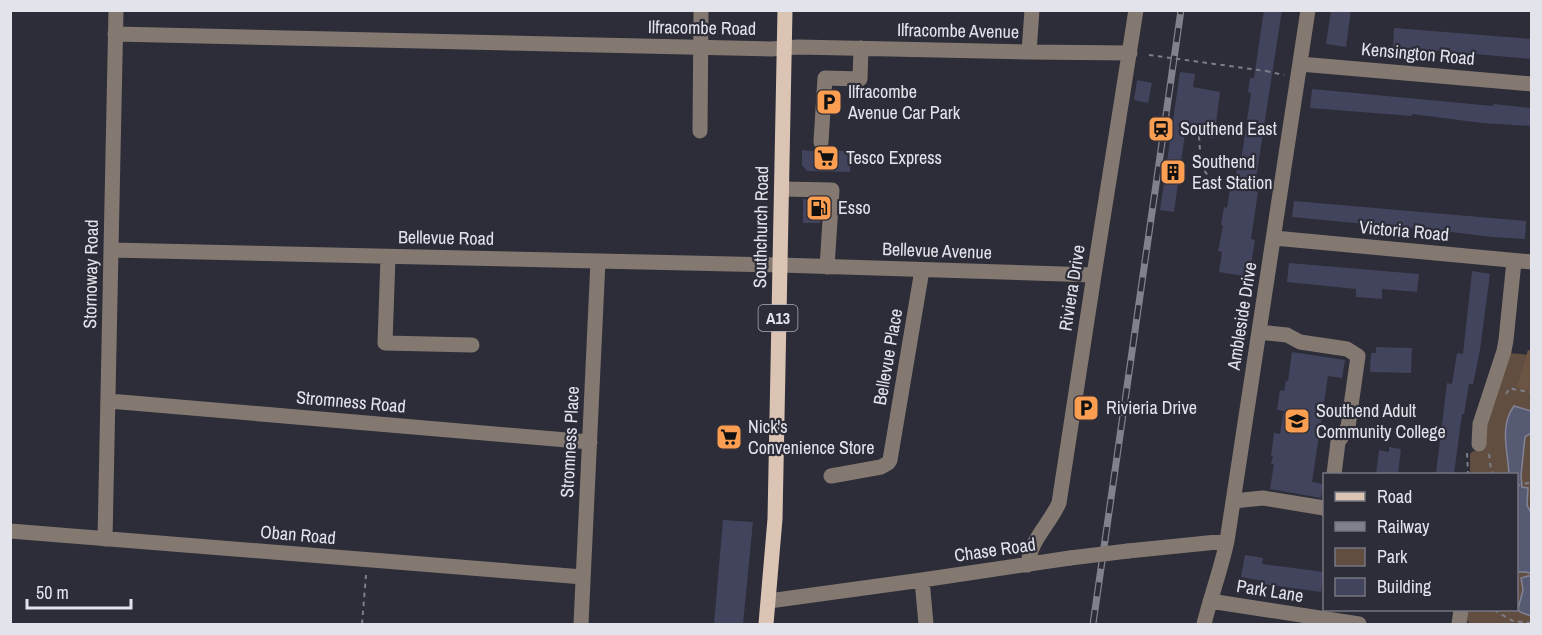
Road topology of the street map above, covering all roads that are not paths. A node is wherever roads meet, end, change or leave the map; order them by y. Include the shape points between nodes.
1 (116, 10) edge
2 (701, 10) edge
3 (785, 10) edge
4 (1032, 10) edge
5 (1136, 10) edge
6 (1308, 10) edge
7 (115, 34) junction
8 (700, 47) junction
9 (784, 48) junction
10 (861, 48) junction
11 (1029, 52) junction
12 (1137, 54) junction
13 (1300, 64) junction
14 (1532, 84) edge
15 (700, 131) dead end
16 (821, 142) dead end
17 (782, 189) junction
18 (1274, 238) junction
19 (111, 250) junction
20 (388, 257) junction
21 (598, 261) junction
22 (1514, 261) junction
23 (1532, 262) edge
24 (780, 265) junction
25 (827, 267) junction
26 (922, 270) junction
27 (1094, 275) junction
28 (1259, 332) junction
29 (472, 345) dead end
30 (109, 401) junction
31 (590, 442) junction
32 (1484, 446) road end
33 (1334, 473) edge
34 (831, 476) dead end
35 (1233, 501) junction
36 (1323, 508) edge
37 (10, 531) edge
38 (105, 539) junction
39 (1227, 541) junction
40 (1028, 565) junction
41 (583, 577) junction
42 (922, 580) junction
43 (769, 601) junction
44 (1210, 601) junction
45 (581, 624) edge
46 (766, 624) edge
47 (926, 624) edge
48 (1204, 624) edge
49 (1359, 624) edge

1 - 7 street, Stornoway Road
2 - 8 street
3 - 9 main road, Southchurch Road / A13
4 - 11 street
5 - 12 street, Riviera Drive
6 - 13 street, Ambleside Drive
7 - 8 street, Ilfracombe Road
7 - 19 street, Stornoway Road
8 - 9 street, Ilfracombe Road
8 - 15 street
9 - 10 street, Ilfracombe Avenue
9 - 17 main road, Southchurch Road / A13
10 - 11 street, Ilfracombe Avenue
10 - 16 street via 860,79 825,78
11 - 12 street, Ilfracombe Avenue
12 - 27 street, Riviera Drive
13 - 14 street, Kensington Road
13 - 18 street, Ambleside Drive
17 - 24 main road, Southchurch Road / A13
17 - 25 street via 832,190
18 - 22 street, Victoria Road
18 - 28 street, Ambleside Drive
19 - 20 street, Bellevue Road
19 - 30 street, Stornoway Road
20 - 21 street, Bellevue Road
20 - 29 street via 385,343
21 - 24 street, Bellevue Road
21 - 31 street, Stromness Place
22 - 23 street, Victoria Road
22 - 32 street via 1504,351 1480,424
24 - 25 street, Bellevue Avenue
24 - 43 main road, Southchurch Road / A13 via 775,519
25 - 26 street, Bellevue Avenue
26 - 27 street, Bellevue Avenue
26 - 34 street, Bellevue Place via 890,460 881,467
27 - 40 street, Riviera Drive via 1059,503 1032,546
28 - 33 street via 1347,349 1358,356 1348,427 1338,442
28 - 35 street, Ambleside Drive
30 - 31 street, Stromness Road
30 - 38 street, Stornoway Road
31 - 41 street, Stromness Place
35 - 36 street via 1263,498
35 - 39 street, Ambleside Drive
37 - 38 street, Oban Road
38 - 41 street, Oban Road
39 - 40 street, Chase Road, bridge
39 - 44 street, Ambleside Drive
40 - 42 street, Chase Road
41 - 45 street, Stromness Place
42 - 43 street, Chase Road
42 - 47 street
43 - 46 main road, Southchurch Road / A13
44 - 48 street, Ambleside Drive
44 - 49 street, Park Lane

